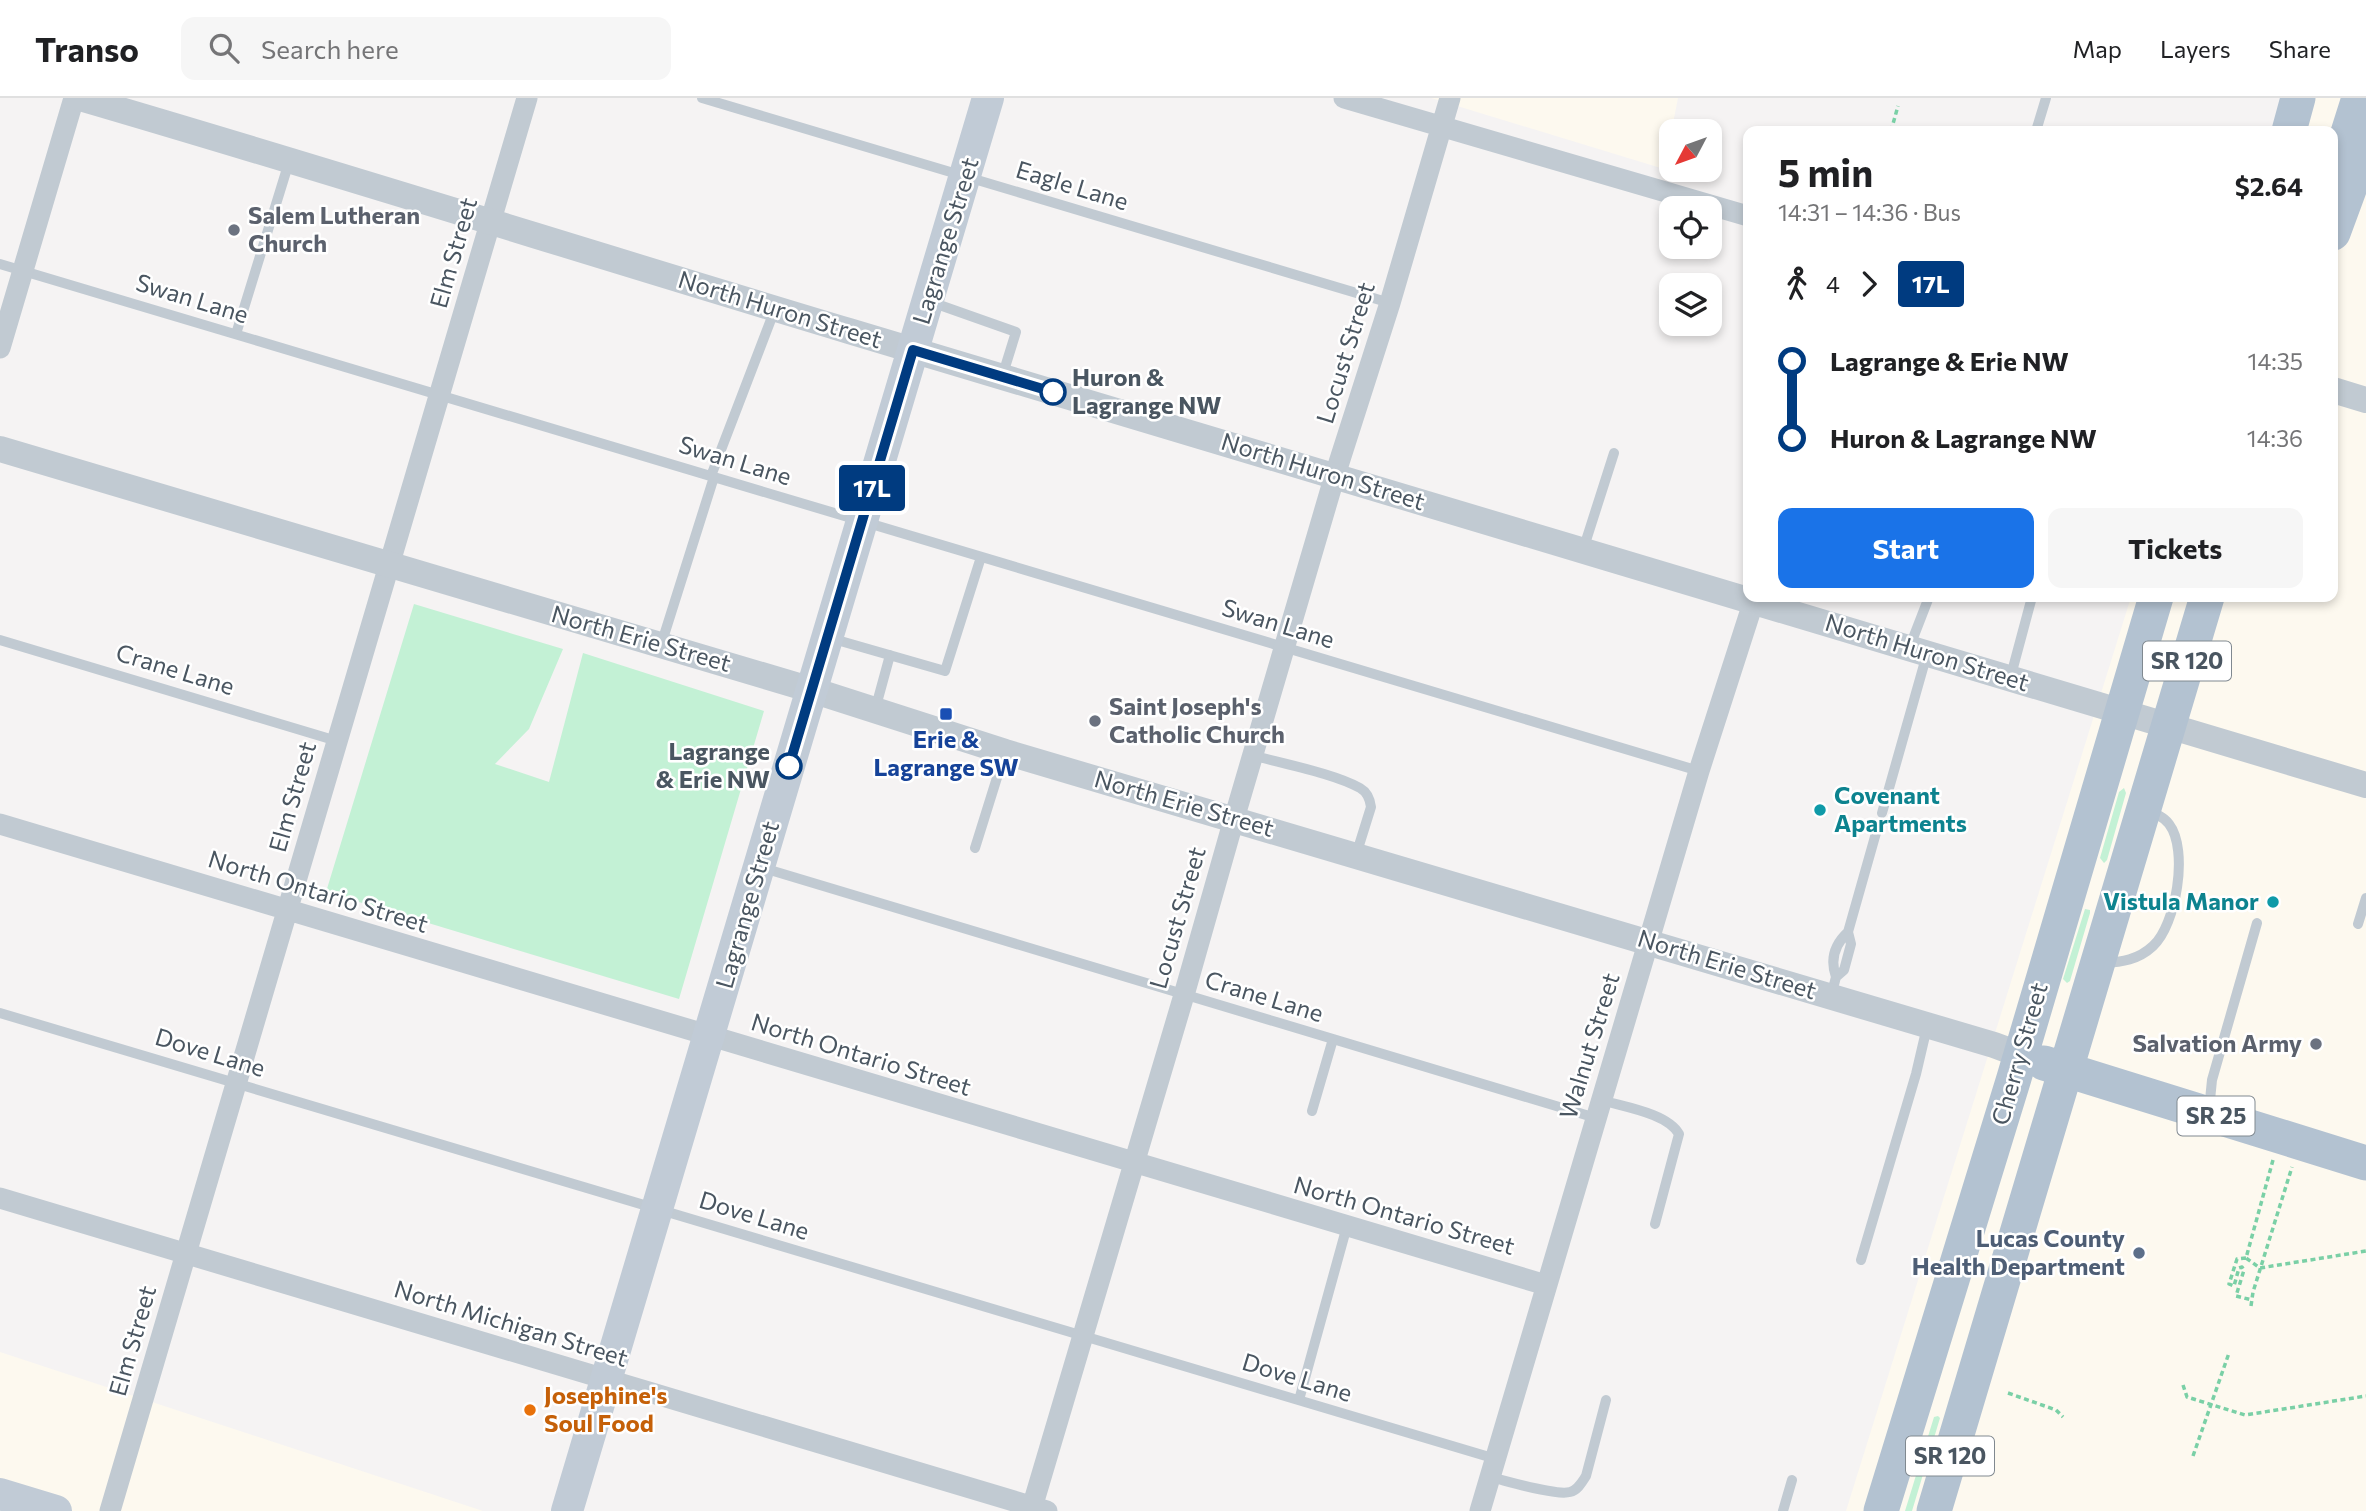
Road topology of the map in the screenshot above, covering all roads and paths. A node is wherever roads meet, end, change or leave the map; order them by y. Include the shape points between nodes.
1 (74, 98) edge
2 (80, 98) edge
3 (527, 98) edge
4 (702, 98) edge
5 (988, 98) edge
6 (1344, 98) edge
7 (1450, 98) edge
8 (2046, 98) edge
9 (2298, 98) edge
10 (2359, 98) edge
11 (1898, 106) dead end
12 (1442, 126) junction
13 (1892, 126) edge
14 (2038, 126) edge
15 (2290, 126) edge
16 (2366, 149) edge
17 (290, 159) junction
18 (2338, 164) edge
19 (965, 176) junction
20 (1743, 215) edge
21 (2338, 219) edge
22 (490, 223) junction
23 (0, 264) edge
24 (22, 270) junction
25 (928, 301) junction
26 (1390, 303) junction
27 (775, 309) junction
28 (236, 334) junction
29 (0, 348) edge
30 (913, 350) junction
31 (1002, 377) junction
32 (2338, 392) edge
33 (439, 395) junction
34 (2366, 400) edge
35 (0, 449) edge
36 (1614, 453) dead end
37 (1335, 475) junction
38 (712, 476) junction
39 (862, 522) junction
40 (1583, 550) junction
41 (981, 557) junction
42 (389, 565) junction
43 (1743, 596) edge
44 (1753, 602) edge
45 (1764, 602) edge
46 (1928, 602) edge
47 (2031, 602) edge
48 (2155, 602) edge
49 (2205, 602) edge
50 (827, 638) junction
51 (0, 640) edge
52 (661, 645) junction
53 (1284, 648) junction
54 (1919, 651) junction
55 (890, 655) junction
56 (2010, 678) junction
57 (812, 690) junction
58 (875, 710) junction
59 (2122, 712) junction
60 (2168, 726) junction
61 (337, 741) junction
62 (1005, 752) junction
63 (1252, 755) junction
64 (1699, 771) junction
65 (2366, 785) edge
66 (2142, 810) junction
67 (1882, 813) dead end
68 (1234, 819) junction
69 (0, 824) edge
70 (1876, 833) dead end
71 (975, 848) dead end
72 (1356, 855) junction
73 (759, 867) junction
74 (2366, 898) edge
75 (287, 910) junction
76 (2257, 923) dead end
77 (2358, 924) dead end
78 (1649, 941) junction
79 (2097, 964) junction
80 (1833, 987) junction
81 (1184, 995) junction
82 (0, 1013) edge
83 (1928, 1025) junction
84 (709, 1037) junction
85 (1333, 1039) junction
86 (2021, 1055) junction
87 (2066, 1070) junction
88 (236, 1083) junction
89 (1598, 1109) junction
90 (1312, 1111) dead end
91 (2208, 1114) junction
92 (2274, 1156) dead end
93 (2294, 1162) dead end
94 (1134, 1163) junction
95 (2366, 1163) edge
96 (0, 1198) edge
97 (657, 1209) junction
98 (1655, 1224) dead end
99 (1347, 1226) junction
100 (2366, 1251) edge
101 (186, 1253) junction
102 (2246, 1258) junction
103 (1861, 1260) dead end
104 (2260, 1268) junction
105 (1546, 1285) junction
106 (2252, 1300) junction
107 (2251, 1306) dead end
108 (1083, 1336) junction
109 (2229, 1353) dead end
110 (606, 1380) junction
111 (2183, 1385) dead end
112 (2008, 1393) dead end
113 (2366, 1396) edge
114 (1299, 1400) junction
115 (1606, 1400) dead end
116 (2211, 1404) junction
117 (2063, 1417) dead end
118 (2193, 1456) dead end
119 (1493, 1468) junction
120 (1792, 1480) dead end
121 (0, 1494) edge
122 (1037, 1509) edge
123 (56, 1511) edge
124 (110, 1511) edge
125 (567, 1511) edge
126 (1480, 1511) edge
127 (1783, 1511) edge
128 (1881, 1511) edge
129 (1934, 1511) edge

1 - 24 street
2 - 17 street, North Huron Street
3 - 22 street, Elm Street
4 - 19 lane, Eagle Lane
5 - 19 main road, Lagrange Street
6 - 12 street
7 - 12 street, Locust Street
8 - 14 lane
9 - 15 main road
10 - 18 main road
11 - 13 path
12 - 20 street
12 - 26 street, Locust Street
16 - 21 main road
17 - 22 street, North Huron Street
17 - 28 lane
19 - 25 main road, Lagrange Street
19 - 26 lane, Eagle Lane
22 - 27 street, North Huron Street
22 - 33 street, Elm Street
23 - 24 lane, Swan Lane
24 - 28 lane, Swan Lane
24 - 29 street
25 - 30 main road, Lagrange Street
25 - 31 lane via 1016,332
26 - 37 street, Locust Street
27 - 30 street, North Huron Street
27 - 38 lane
28 - 33 lane, Swan Lane
30 - 31 street, North Huron Street
30 - 39 main road, Lagrange Street
31 - 37 street, North Huron Street
32 - 34 street
33 - 38 lane, Swan Lane
33 - 42 street, Elm Street
35 - 42 street, North Erie Street
36 - 40 lane
37 - 40 street, North Huron Street
37 - 53 street, Locust Street
38 - 39 lane, Swan Lane
38 - 52 lane
39 - 41 lane, Swan Lane
39 - 50 main road, Lagrange Street
40 - 43 street, North Huron Street
41 - 53 lane, Swan Lane
41 - 55 lane via 945,671
42 - 52 street, North Erie Street
42 - 61 street, Elm Street
44 - 64 street, Walnut Street
45 - 54 street, North Huron Street
46 - 54 lane
47 - 56 lane
48 - 59 main road, Cherry Street / SR 120
49 - 60 main road, Cherry Street / SR 120
50 - 55 lane
50 - 57 main road, Lagrange Street
51 - 61 lane, Crane Lane
52 - 57 street, North Erie Street
53 - 63 street, Locust Street
53 - 64 lane, Swan Lane
54 - 56 street, North Huron Street
54 - 67 lane
55 - 58 lane
56 - 59 street, North Huron Street
57 - 58 street, North Erie Street
57 - 73 main road, Lagrange Street
58 - 62 street, North Erie Street
59 - 60 street, North Huron Street
59 - 86 main road, Cherry Street / SR 120
60 - 65 street, North Huron Street
60 - 66 main road, Cherry Street / SR 120
61 - 75 street, Elm Street
62 - 68 street, North Erie Street
62 - 71 lane
63 - 68 street, Locust Street
63 - 72 lane via 1363,789 1371,807
64 - 78 street, Walnut Street
66 - 79 main road, Cherry Street / SR 120
66 - 79 lane via 2159,815 2176,837 2180,856 2174,901 2154,945 2128,961
68 - 72 street, North Erie Street
68 - 81 street, Locust Street
69 - 75 street, North Ontario Street
70 - 80 lane via 1848,932 1851,944 1844,970
72 - 78 street, North Erie Street
73 - 81 lane, Crane Lane
73 - 84 main road, Lagrange Street
74 - 77 lane
75 - 84 street, North Ontario Street
75 - 88 street, Elm Street
76 - 91 lane via 2212,1080
78 - 80 street, North Erie Street
78 - 89 street, Walnut Street
79 - 87 main road, Cherry Street / SR 120
80 - 83 street, North Erie Street
81 - 85 lane, Crane Lane
81 - 94 street, Locust Street
82 - 88 lane, Dove Lane
83 - 86 street, North Erie Street
83 - 103 lane
84 - 94 street, North Ontario Street
84 - 97 main road, Lagrange Street
85 - 89 lane, Crane Lane
85 - 90 lane
86 - 87 main road, North Erie Street / SR 25
86 - 128 main road, Cherry Street
87 - 91 main road, North Erie Street / SR 25
87 - 129 main road, Cherry Street / SR 120
88 - 97 lane, Dove Lane
88 - 101 street, Elm Street
89 - 98 lane, Crane Lane via 1666,1120 1679,1134
89 - 105 street, Walnut Street
91 - 95 main road, North Erie Street / SR 25
92 - 102 path
93 - 104 path
94 - 99 street, North Ontario Street
94 - 108 street, Locust Street
96 - 101 street, North Michigan Street
97 - 108 lane, Dove Lane
97 - 110 main road, Lagrange Street
99 - 105 street, North Ontario Street
99 - 114 lane
100 - 104 path
101 - 110 street, North Michigan Street
101 - 124 street, Elm Street
102 - 104 path
102 - 106 path via 2237,1259 2229,1284 2234,1286 2242,1267 2236,1296
104 - 106 path
105 - 119 street, Walnut Street
106 - 107 path
108 - 114 lane, Dove Lane
108 - 122 street, Locust Street
109 - 116 path
110 - 122 street, North Michigan Street
110 - 125 main road, Lagrange Street
111 - 116 path via 2187,1396
112 - 117 path via 2056,1410
113 - 116 path via 2245,1415
114 - 119 lane, Dove Lane
115 - 119 lane, Dove Lane via 1586,1476 1570,1492 1544,1489
116 - 118 path
119 - 126 street, Walnut Street
120 - 127 lane
121 - 123 main road

